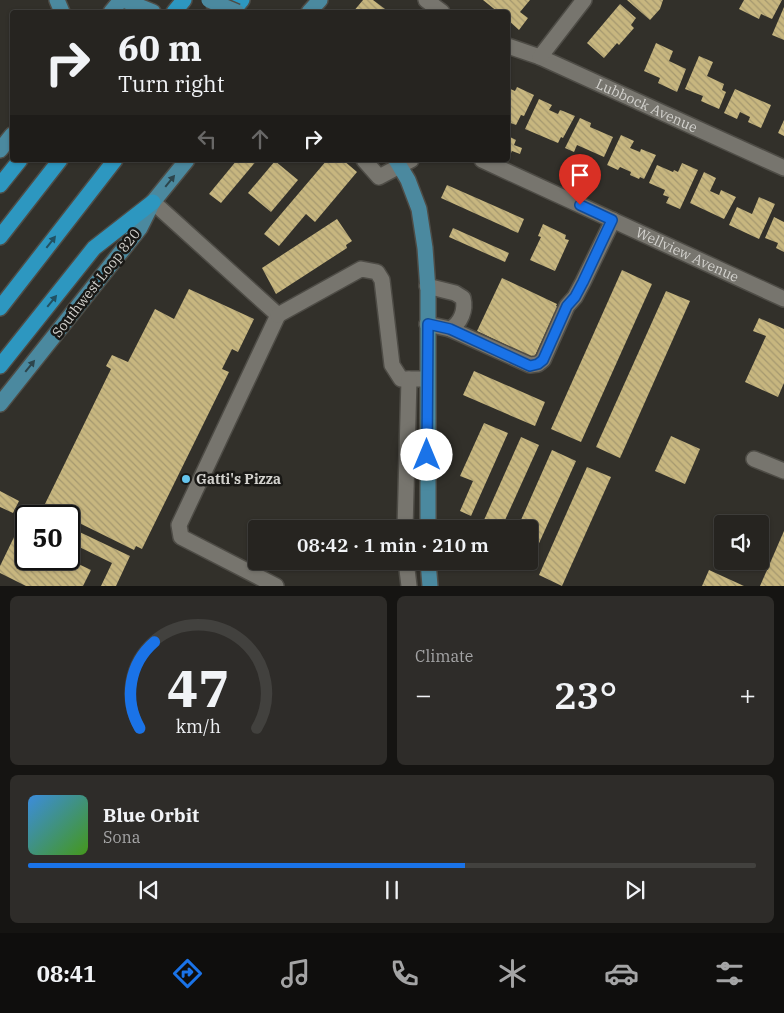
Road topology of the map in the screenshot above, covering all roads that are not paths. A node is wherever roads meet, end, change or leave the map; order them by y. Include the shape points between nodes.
1 (124, 0) edge
2 (184, 0) edge
3 (209, 0) edge
4 (242, 0) edge
5 (426, 0) edge
6 (584, 0) edge
7 (148, 10) edge
8 (176, 10) edge
9 (232, 10) edge
10 (234, 10) edge
11 (439, 10) edge
12 (510, 47) edge
13 (540, 57) junction
14 (10, 138) edge
15 (0, 150) edge
16 (18, 162) edge
17 (58, 162) edge
18 (113, 162) edge
19 (185, 162) edge
20 (366, 162) edge
21 (403, 162) edge
22 (486, 162) edge
23 (784, 168) edge
24 (0, 185) edge
25 (153, 202) junction
26 (612, 220) junction
27 (0, 237) edge
28 (428, 286) junction
29 (784, 298) edge
30 (0, 308) edge
31 (278, 316) junction
32 (428, 324) junction
33 (450, 329) junction
34 (0, 366) edge
35 (409, 379) junction
36 (427, 379) junction
37 (0, 404) edge
38 (754, 460) dead end
39 (784, 471) edge
40 (404, 512) junction
41 (427, 513) junction
42 (404, 520) edge
43 (427, 520) edge
44 (407, 570) edge
45 (429, 570) edge
46 (276, 586) edge
47 (409, 586) edge
48 (430, 586) edge

1 - 7 main road
2 - 8 highway
3 - 9 main road, bridge
4 - 10 highway
5 - 11 street
6 - 13 street
12 - 13 street, Lubbock Avenue
13 - 23 street, Lubbock Avenue
14 - 15 main road
16 - 24 highway
17 - 27 highway
30 -> 18 highway
25 -> 19 main road, Southwest Loop 820
20 - 21 street via 379,177
21 - 28 main road via 419,209
22 - 26 street, Wellview Avenue
25 - 31 street
34 -> 25 highway via 94,248
37 -> 25 main road, Southwest Loop 820 via 140,228
26 - 29 street, Wellview Avenue
26 - 33 street via 543,360 538,364 530,366
28 - 32 main road
28 - 33 street via 463,298 465,306 461,318
31 - 35 street via 361,268 377,272 382,280 392,365 401,379
31 - 46 street via 179,525 181,537
32 - 33 street
32 - 36 main road
35 - 36 street
35 - 40 street
36 - 41 main road
38 - 39 street
40 - 41 street
40 - 42 street
41 - 43 main road
44 - 47 street
45 - 48 main road

